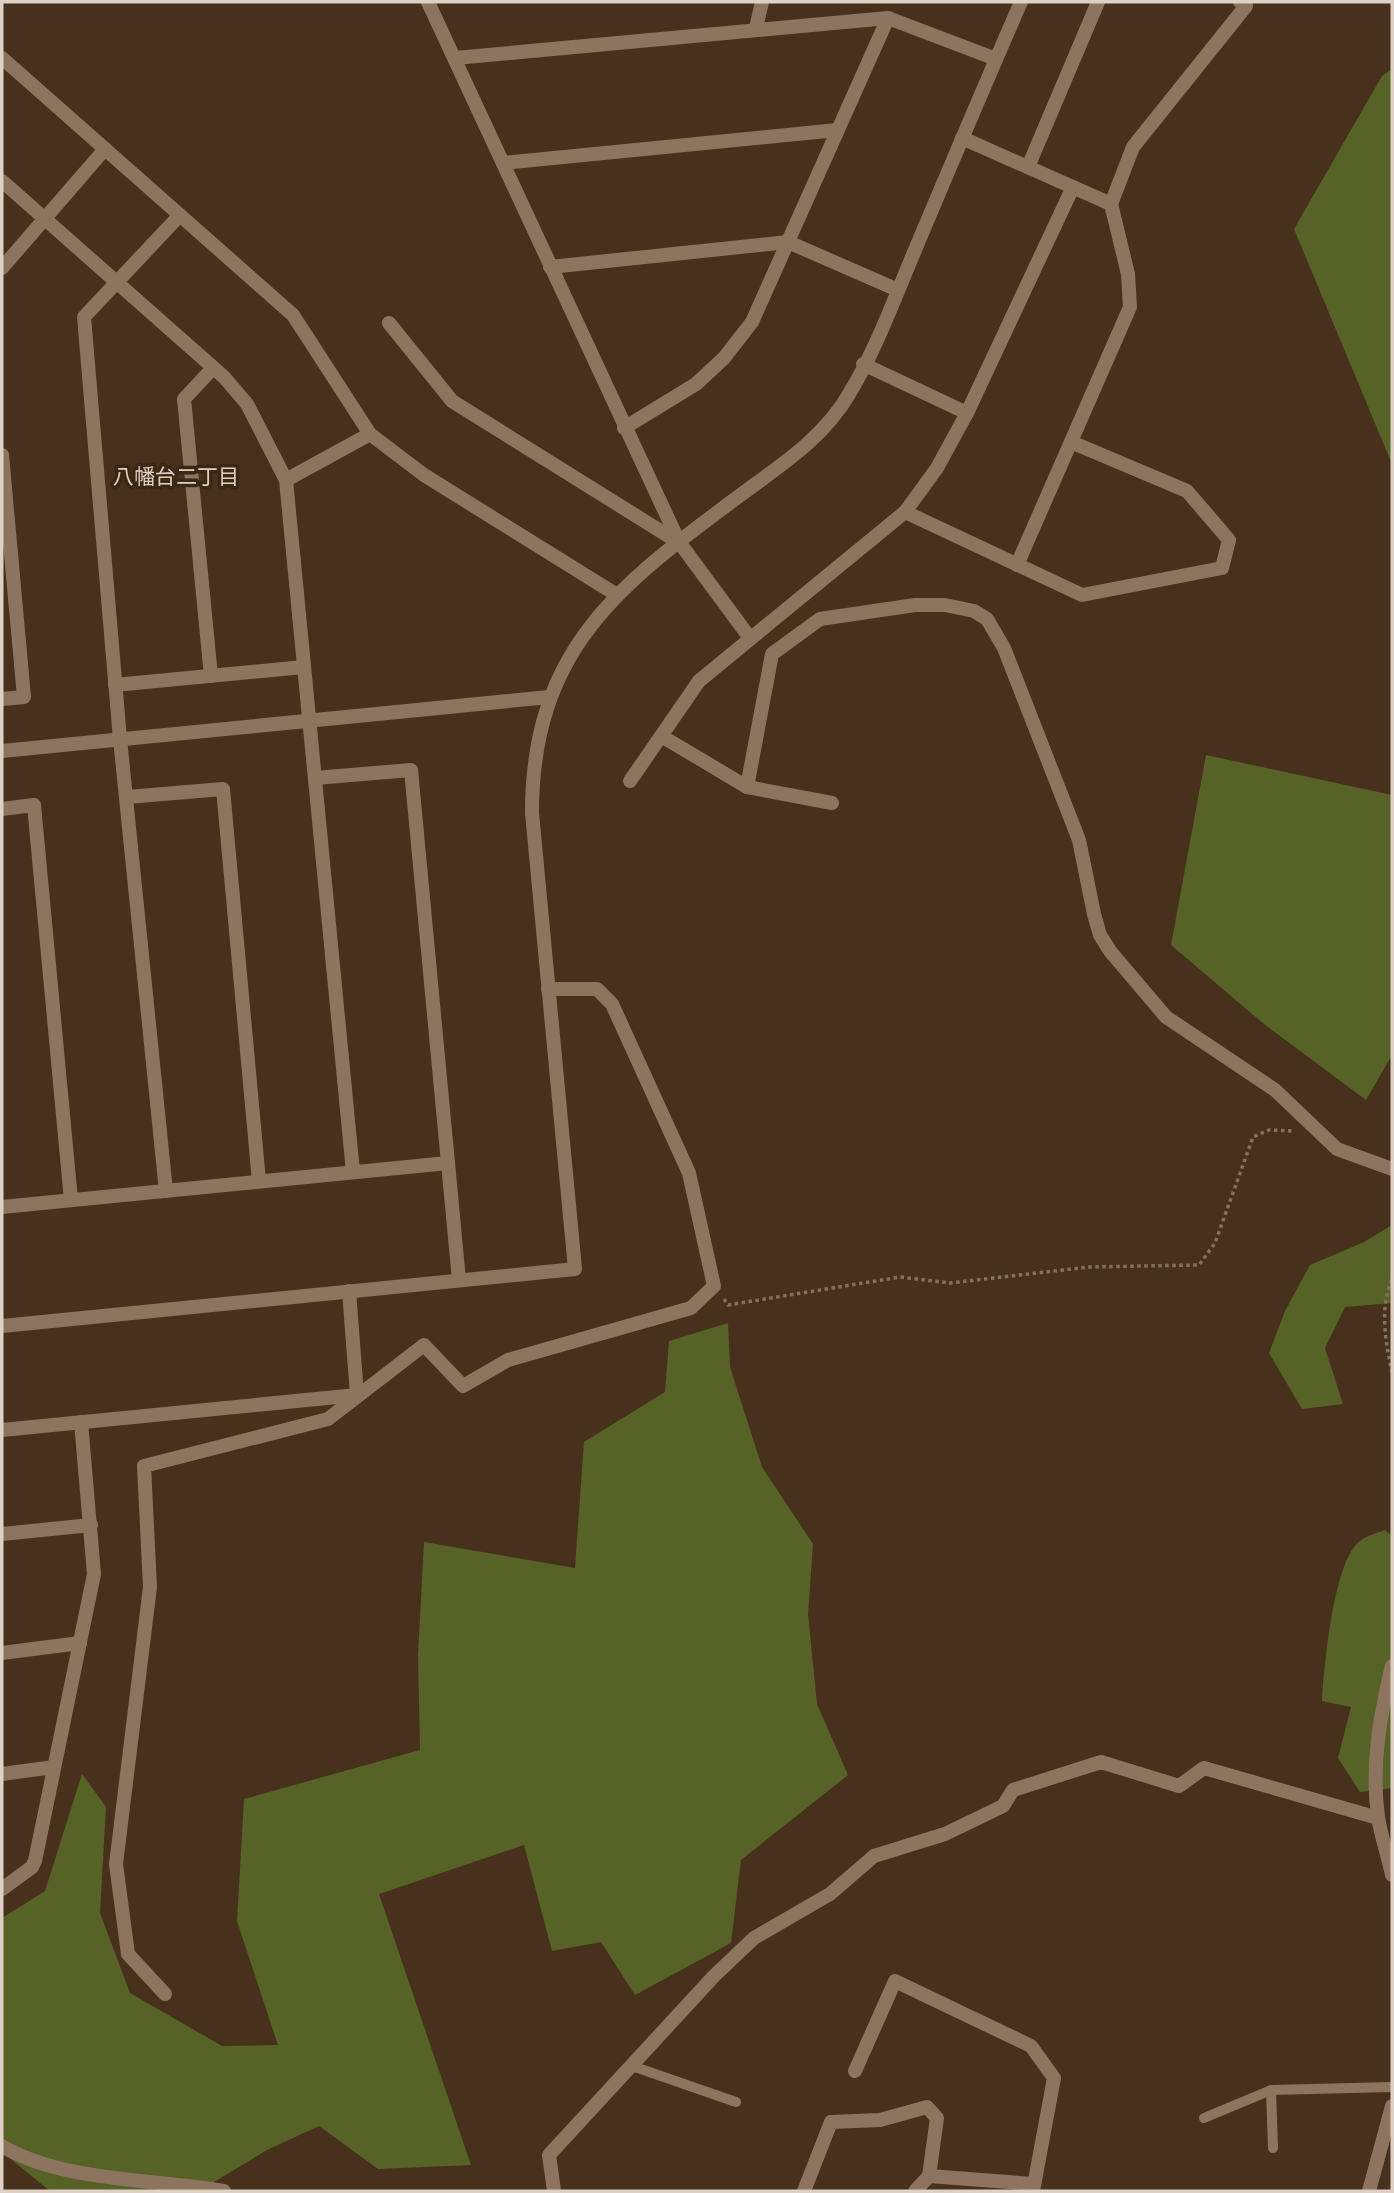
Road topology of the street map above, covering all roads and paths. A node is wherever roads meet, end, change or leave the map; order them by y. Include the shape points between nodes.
1 (428, 2) edge
2 (762, 2) edge
3 (1021, 2) edge
4 (1098, 2) edge
5 (1240, 2) edge
6 (888, 18) junction
7 (756, 28) junction
8 (2, 58) edge
9 (455, 58) junction
10 (996, 59) junction
11 (837, 130) junction
12 (962, 138) junction
13 (105, 149) junction
14 (503, 163) junction
15 (1028, 167) junction
16 (2, 181) edge
17 (1073, 187) junction
18 (1111, 205) junction
19 (180, 215) junction
20 (44, 218) junction
21 (788, 242) junction
22 (550, 267) junction
23 (2, 268) edge
24 (117, 282) junction
25 (898, 290) junction
26 (389, 323) dead end
27 (863, 365) junction
28 (213, 368) junction
29 (967, 413) junction
30 (624, 428) junction
31 (370, 434) junction
32 (1071, 442) junction
33 (2, 455) edge
34 (285, 480) junction
35 (905, 512) junction
36 (679, 542) junction
37 (1017, 565) junction
38 (617, 594) junction
39 (750, 638) junction
40 (304, 667) junction
41 (211, 676) junction
42 (115, 685) junction
43 (550, 697) junction
44 (2, 699) edge
45 (309, 719) junction
46 (663, 737) junction
47 (120, 739) junction
48 (2, 751) edge
49 (315, 778) junction
50 (630, 782) dead end
51 (747, 787) junction
52 (127, 797) junction
53 (832, 803) dead end
54 (2, 808) edge
55 (548, 989) junction
56 (1320, 1132) junction
57 (447, 1163) junction
58 (1392, 1169) edge
59 (353, 1172) junction
60 (259, 1181) junction
61 (166, 1191) junction
62 (71, 1200) junction
63 (2, 1207) edge
64 (458, 1280) junction
65 (1392, 1280) edge
66 (714, 1286) junction
67 (349, 1291) junction
68 (2, 1325) edge
69 (1392, 1372) edge
70 (357, 1395) junction
71 (81, 1423) junction
72 (2, 1430) edge
73 (91, 1525) junction
74 (2, 1534) edge
75 (80, 1643) junction
76 (2, 1653) edge
77 (1392, 1666) edge
78 (54, 1767) junction
79 (2, 1774) edge
80 (1378, 1818) junction
81 (1392, 1875) edge
82 (2, 1889) edge
83 (165, 1994) dead end
84 (632, 2066) junction
85 (855, 2071) dead end
86 (1392, 2087) edge
87 (1271, 2090) junction
88 (736, 2102) dead end
89 (1392, 2106) edge
90 (1204, 2118) dead end
91 (2, 2146) edge
92 (1273, 2148) dead end
93 (929, 2176) junction
94 (1033, 2188) edge
95 (224, 2191) edge
96 (554, 2191) edge
97 (804, 2191) edge
98 (915, 2191) edge
99 (1369, 2191) edge

1 - 9 street
2 - 7 street
3 - 10 street
4 - 15 street
5 - 18 street via 1246,6 1133,146
6 - 7 street
6 - 10 street
6 - 11 street
7 - 9 street
8 - 13 street
9 - 14 street
10 - 12 street
11 - 14 street
11 - 21 street
12 - 15 street
12 - 25 street
13 - 19 street
13 - 20 street
14 - 22 street
15 - 17 street
16 - 20 street
17 - 18 street
17 - 29 street
18 - 32 street via 1128,274 1130,307
19 - 24 street
19 - 31 street via 293,315
20 - 23 street
20 - 24 street
21 - 22 street
21 - 25 street
21 - 30 street via 752,322 724,358 696,384
22 - 30 street
24 - 28 street
24 - 42 street via 84,317
25 - 27 street
26 - 36 street via 452,401
27 - 29 street
27 - 36 street via 850,394 827,426 797,454
28 - 34 street via 247,404
28 - 41 street via 184,398
29 - 35 street via 937,468
30 - 36 street
31 - 34 street
31 - 38 street via 424,475
32 - 37 street
32 - 37 street via 1187,491 1229,540 1222,568 1082,595
33 - 44 street via 24,697
34 - 40 street
35 - 37 street
35 - 39 street
36 - 38 street
36 - 39 street
38 - 43 street via 600,610
39 - 46 street via 699,681
40 - 41 street
40 - 45 street
41 - 42 street
42 - 47 street
43 - 45 street
43 - 55 street via 536,740 532,778
45 - 47 street
45 - 49 street
46 - 50 street
46 - 51 street
47 - 48 street
47 - 52 street
49 - 57 street via 411,770
49 - 59 street
51 - 53 street
51 - 56 street via 772,654 820,619 915,605 974,611 987,620 1004,648 1079,840 1094,914 1110,951 1166,1017 1275,1090
52 - 60 street via 223,789
52 - 61 street
54 - 62 street via 34,805
55 - 64 street via 575,1269
55 - 66 street via 597,989 612,1004 689,1173
56 - 58 street via 1337,1149
56 - 66 path via 1269,1130 1253,1137 1215,1243 1199,1265 1089,1267 950,1283 900,1277 728,1305
57 - 59 street
57 - 64 street
59 - 60 street
60 - 61 street
61 - 62 street
62 - 63 street
64 - 67 street
65 - 69 path via 1386,1324
66 - 70 street via 691,1308 508,1360 463,1387 424,1345
67 - 68 street
67 - 70 street
70 - 71 street
70 - 83 street via 328,1419 144,1466 150,1587 116,1864 128,1954
71 - 72 street
71 - 73 street
73 - 74 street
73 - 75 street via 94,1574
75 - 76 street
75 - 78 street
77 - 80 street via 1378,1726
78 - 79 street
78 - 82 street via 35,1861
80 - 81 street
80 - 84 street via 1204,1768 1179,1786 1101,1762 1013,1790 1003,1806 945,1835 874,1856 830,1894 754,1938
84 - 88 lane
84 - 96 street via 549,2155
85 - 94 street via 895,1981 1031,2046 1054,2078
86 - 87 lane
87 - 90 lane
87 - 92 lane
89 - 99 street
91 - 95 street via 30,2162
93 - 94 street
93 - 97 street via 937,2118 927,2107 880,2120 831,2122
93 - 98 street

